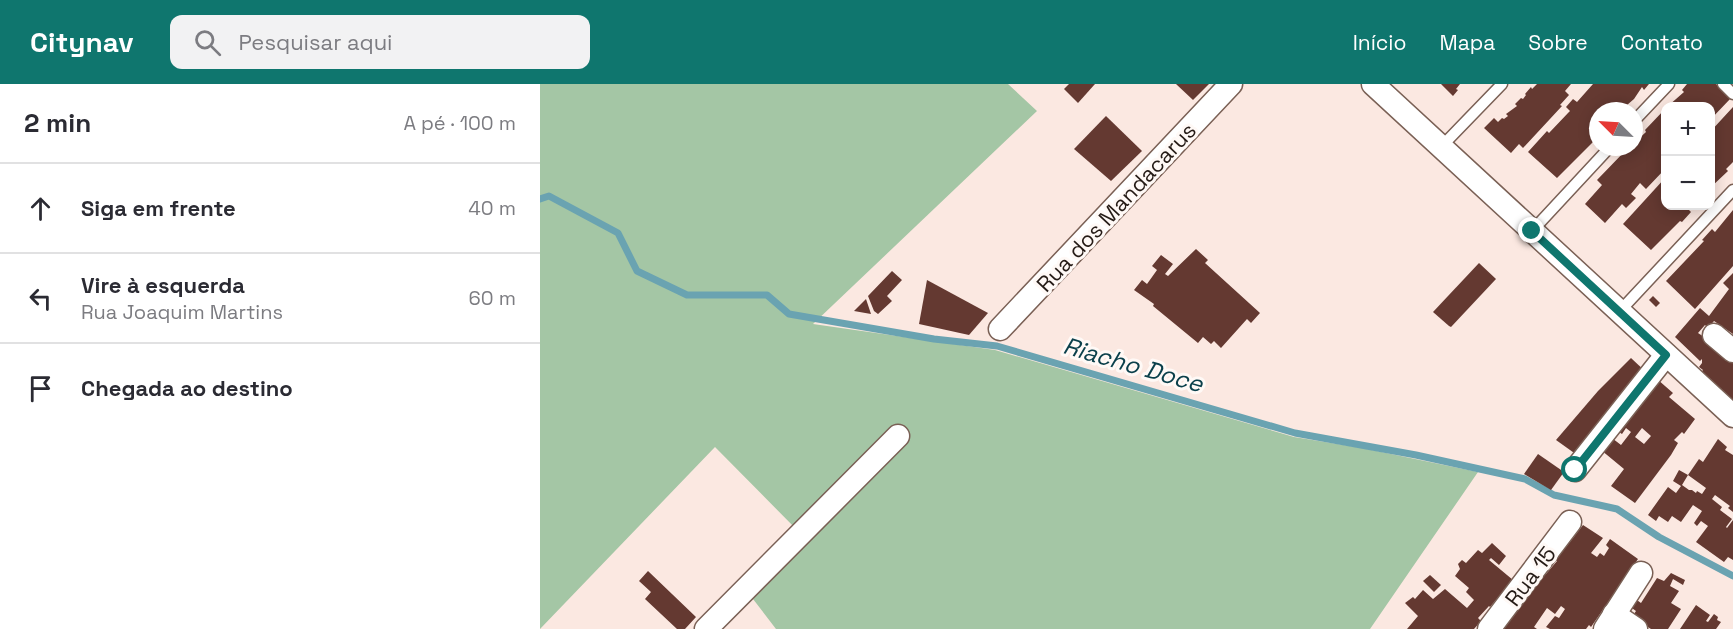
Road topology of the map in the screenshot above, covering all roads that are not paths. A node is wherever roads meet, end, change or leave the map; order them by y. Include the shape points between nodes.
1 (1231, 84) edge
2 (1373, 84) edge
3 (1502, 84) edge
4 (1669, 84) edge
5 (1723, 84) edge
6 (1733, 94) edge
7 (1643, 111) edge
8 (1442, 146) junction
9 (1602, 156) edge
10 (1733, 190) edge
11 (1532, 231) junction
12 (1619, 312) junction
13 (1000, 329) dead end
14 (1714, 335) dead end
15 (1733, 351) edge
16 (1666, 355) junction
17 (1733, 416) edge
18 (898, 436) dead end
19 (1575, 470) dead end
20 (1570, 522) dead end
21 (1641, 573) dead end
22 (1610, 622) edge
23 (706, 629) edge
24 (1489, 629) edge
25 (1636, 629) edge

1 - 13 street, Rua dos Mandacarus
2 - 8 street
3 - 8 lane
4 - 7 lane
5 - 6 lane
8 - 11 street
9 - 11 lane
10 - 12 lane
11 - 12 street
12 - 16 street
14 - 15 street
16 - 17 street
16 - 19 street
18 - 23 street
20 - 24 street, Rua 15
21 - 22 street
22 - 25 street

